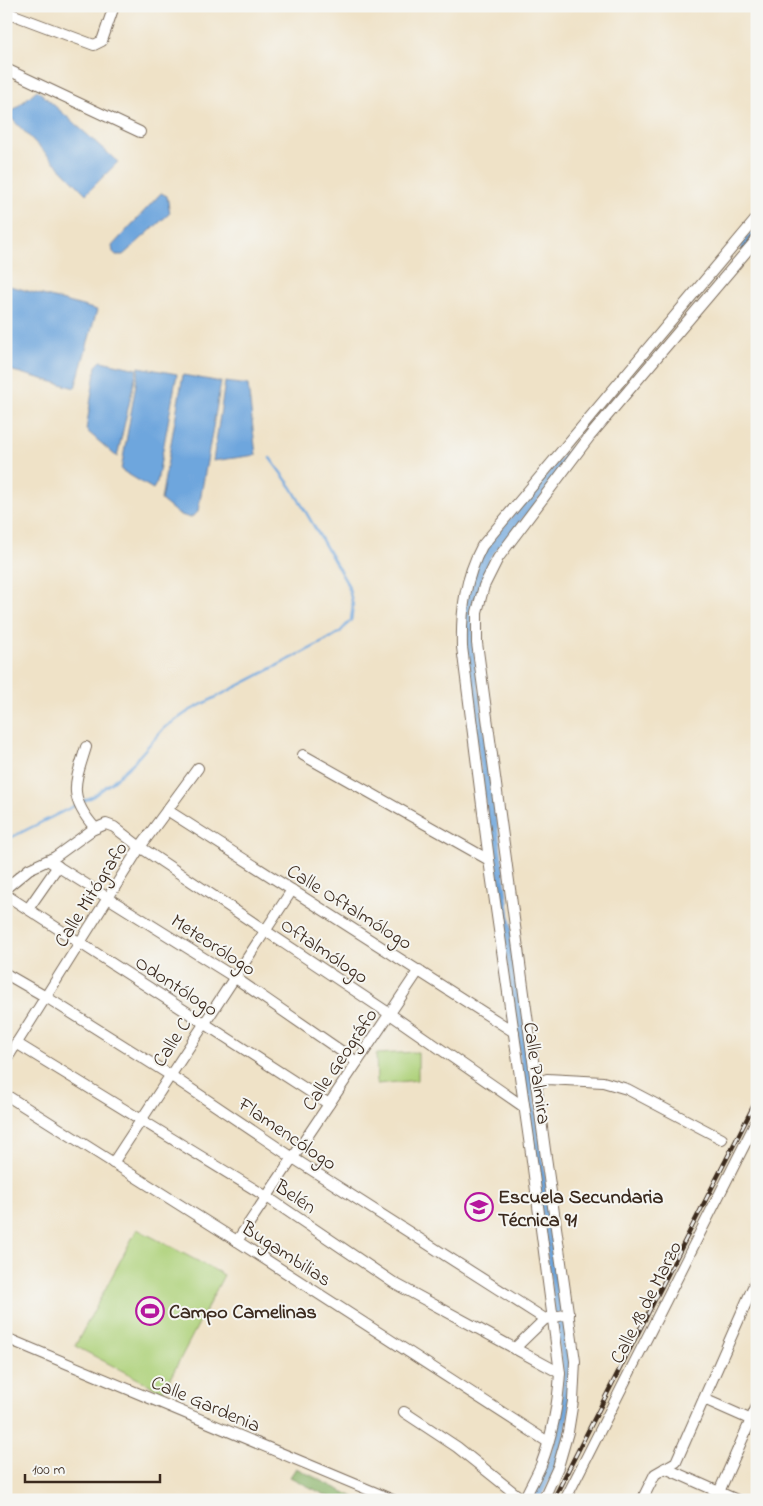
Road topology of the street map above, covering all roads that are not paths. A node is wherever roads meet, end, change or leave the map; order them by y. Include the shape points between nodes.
1 (114, 6) edge
2 (6, 12) edge
3 (6, 69) edge
4 (140, 132) dead end
5 (757, 218) edge
6 (757, 239) edge
7 (86, 747) dead end
8 (303, 755) dead end
9 (198, 768) dead end
10 (167, 810) junction
11 (95, 828) junction
12 (140, 848) junction
13 (489, 860) junction
14 (53, 863) junction
15 (6, 888) edge
16 (292, 890) junction
17 (6, 895) edge
18 (108, 898) junction
19 (28, 909) junction
20 (265, 931) junction
21 (79, 943) junction
22 (419, 970) junction
23 (6, 974) edge
24 (234, 977) junction
25 (46, 997) junction
26 (390, 1014) junction
27 (204, 1024) junction
28 (514, 1032) junction
29 (16, 1043) junction
30 (6, 1060) edge
31 (357, 1062) junction
32 (170, 1075) junction
33 (536, 1085) junction
34 (6, 1095) edge
35 (329, 1104) junction
36 (524, 1107) junction
37 (141, 1120) junction
38 (757, 1120) edge
39 (722, 1139) dead end
40 (538, 1151) junction
41 (293, 1158) junction
42 (113, 1163) junction
43 (267, 1197) junction
44 (237, 1241) junction
45 (757, 1278) edge
46 (754, 1291) edge
47 (558, 1316) junction
48 (6, 1338) edge
49 (514, 1348) junction
50 (560, 1373) junction
51 (704, 1399) junction
52 (757, 1406) edge
53 (404, 1412) dead end
54 (754, 1421) edge
55 (548, 1442) junction
56 (665, 1468) junction
57 (719, 1492) junction
58 (393, 1500) edge
59 (523, 1500) edge
60 (543, 1500) edge
61 (565, 1500) edge
62 (642, 1500) edge
63 (737, 1500) edge

1 - 2 street via 102,42 94,45
3 - 4 street
5 - 13 street, Calle Palmira via 482,546 473,562 464,592 462,646
6 - 33 street via 590,436 498,558 484,586 477,612 477,643
7 - 11 street via 74,788 84,815
8 - 13 street
9 - 10 street, Calle Mitógrafo
10 - 12 street, Calle Mitógrafo
10 - 16 street, Calle Oftalmólogo
11 - 12 street, Oftalmólogo via 106,824 114,827
11 - 14 street
12 - 18 street, Calle Mitógrafo
12 - 20 street, Oftalmólogo
13 - 28 street, Calle Palmira
14 - 15 street via 30,869
14 - 18 street, Meteorólogo
14 - 19 street
16 - 20 street, Calle C
16 - 22 street, Calle Oftalmólogo
17 - 19 street, Odontólogo
18 - 21 street, Calle Mitógrafo
18 - 24 street, Meteorólogo
19 - 21 street, Odontólogo
20 - 24 street, Calle C
20 - 26 street, Oftalmólogo
21 - 25 street, Calle Mitógrafo
21 - 27 street, Odontólogo
22 - 26 street, Calle Geográfo
22 - 28 street, Calle Oftalmólogo
23 - 25 street, Flamencólogo
24 - 27 street, Calle C
24 - 31 street, Meteorólogo
25 - 29 street, Calle Mitógrafo
25 - 32 street, Flamencólogo
26 - 31 street, Calle Geográfo
26 - 36 street, Oftalmólogo
27 - 32 street, Calle C
27 - 35 street, Odontólogo
28 - 36 street, Calle Palmira
29 - 30 street, Calle Mitógrafo
29 - 37 street, Belén
31 - 35 street, Calle Geográfo
32 - 37 street, Calle C
32 - 41 street, Flamencólogo
33 - 39 street via 547,1078 603,1082 627,1089
33 - 40 street
34 - 42 street, Bugambilias
35 - 41 street, Calle Geográfo
36 - 40 street, Calle Palmira
37 - 42 street, Calle C
37 - 43 street, Belén
38 - 61 street, Calle 18 de Marzo
40 - 47 street, Calle Palmira
40 - 47 street
41 - 43 street, Calle Geográfo
41 - 47 street, Flamencólogo
42 - 44 street, Bugambilias
43 - 44 street, Calle Geográfo
43 - 49 street, Belén via 394,1283
44 - 55 street, Bugambilias
45 - 46 street
46 - 51 street
47 - 49 street
47 - 50 street, Calle Palmira
47 - 60 street via 575,1361 573,1401 558,1468
48 - 58 street, Calle Gardenia
49 - 50 street, Belén
50 - 55 street, Calle Palmira
51 - 54 street
51 - 56 street via 676,1462
52 - 54 street
53 - 59 street via 457,1447
54 - 57 street
55 - 59 street, Calle Palmira via 541,1465
56 - 57 street
56 - 62 street via 655,1474
57 - 63 street

